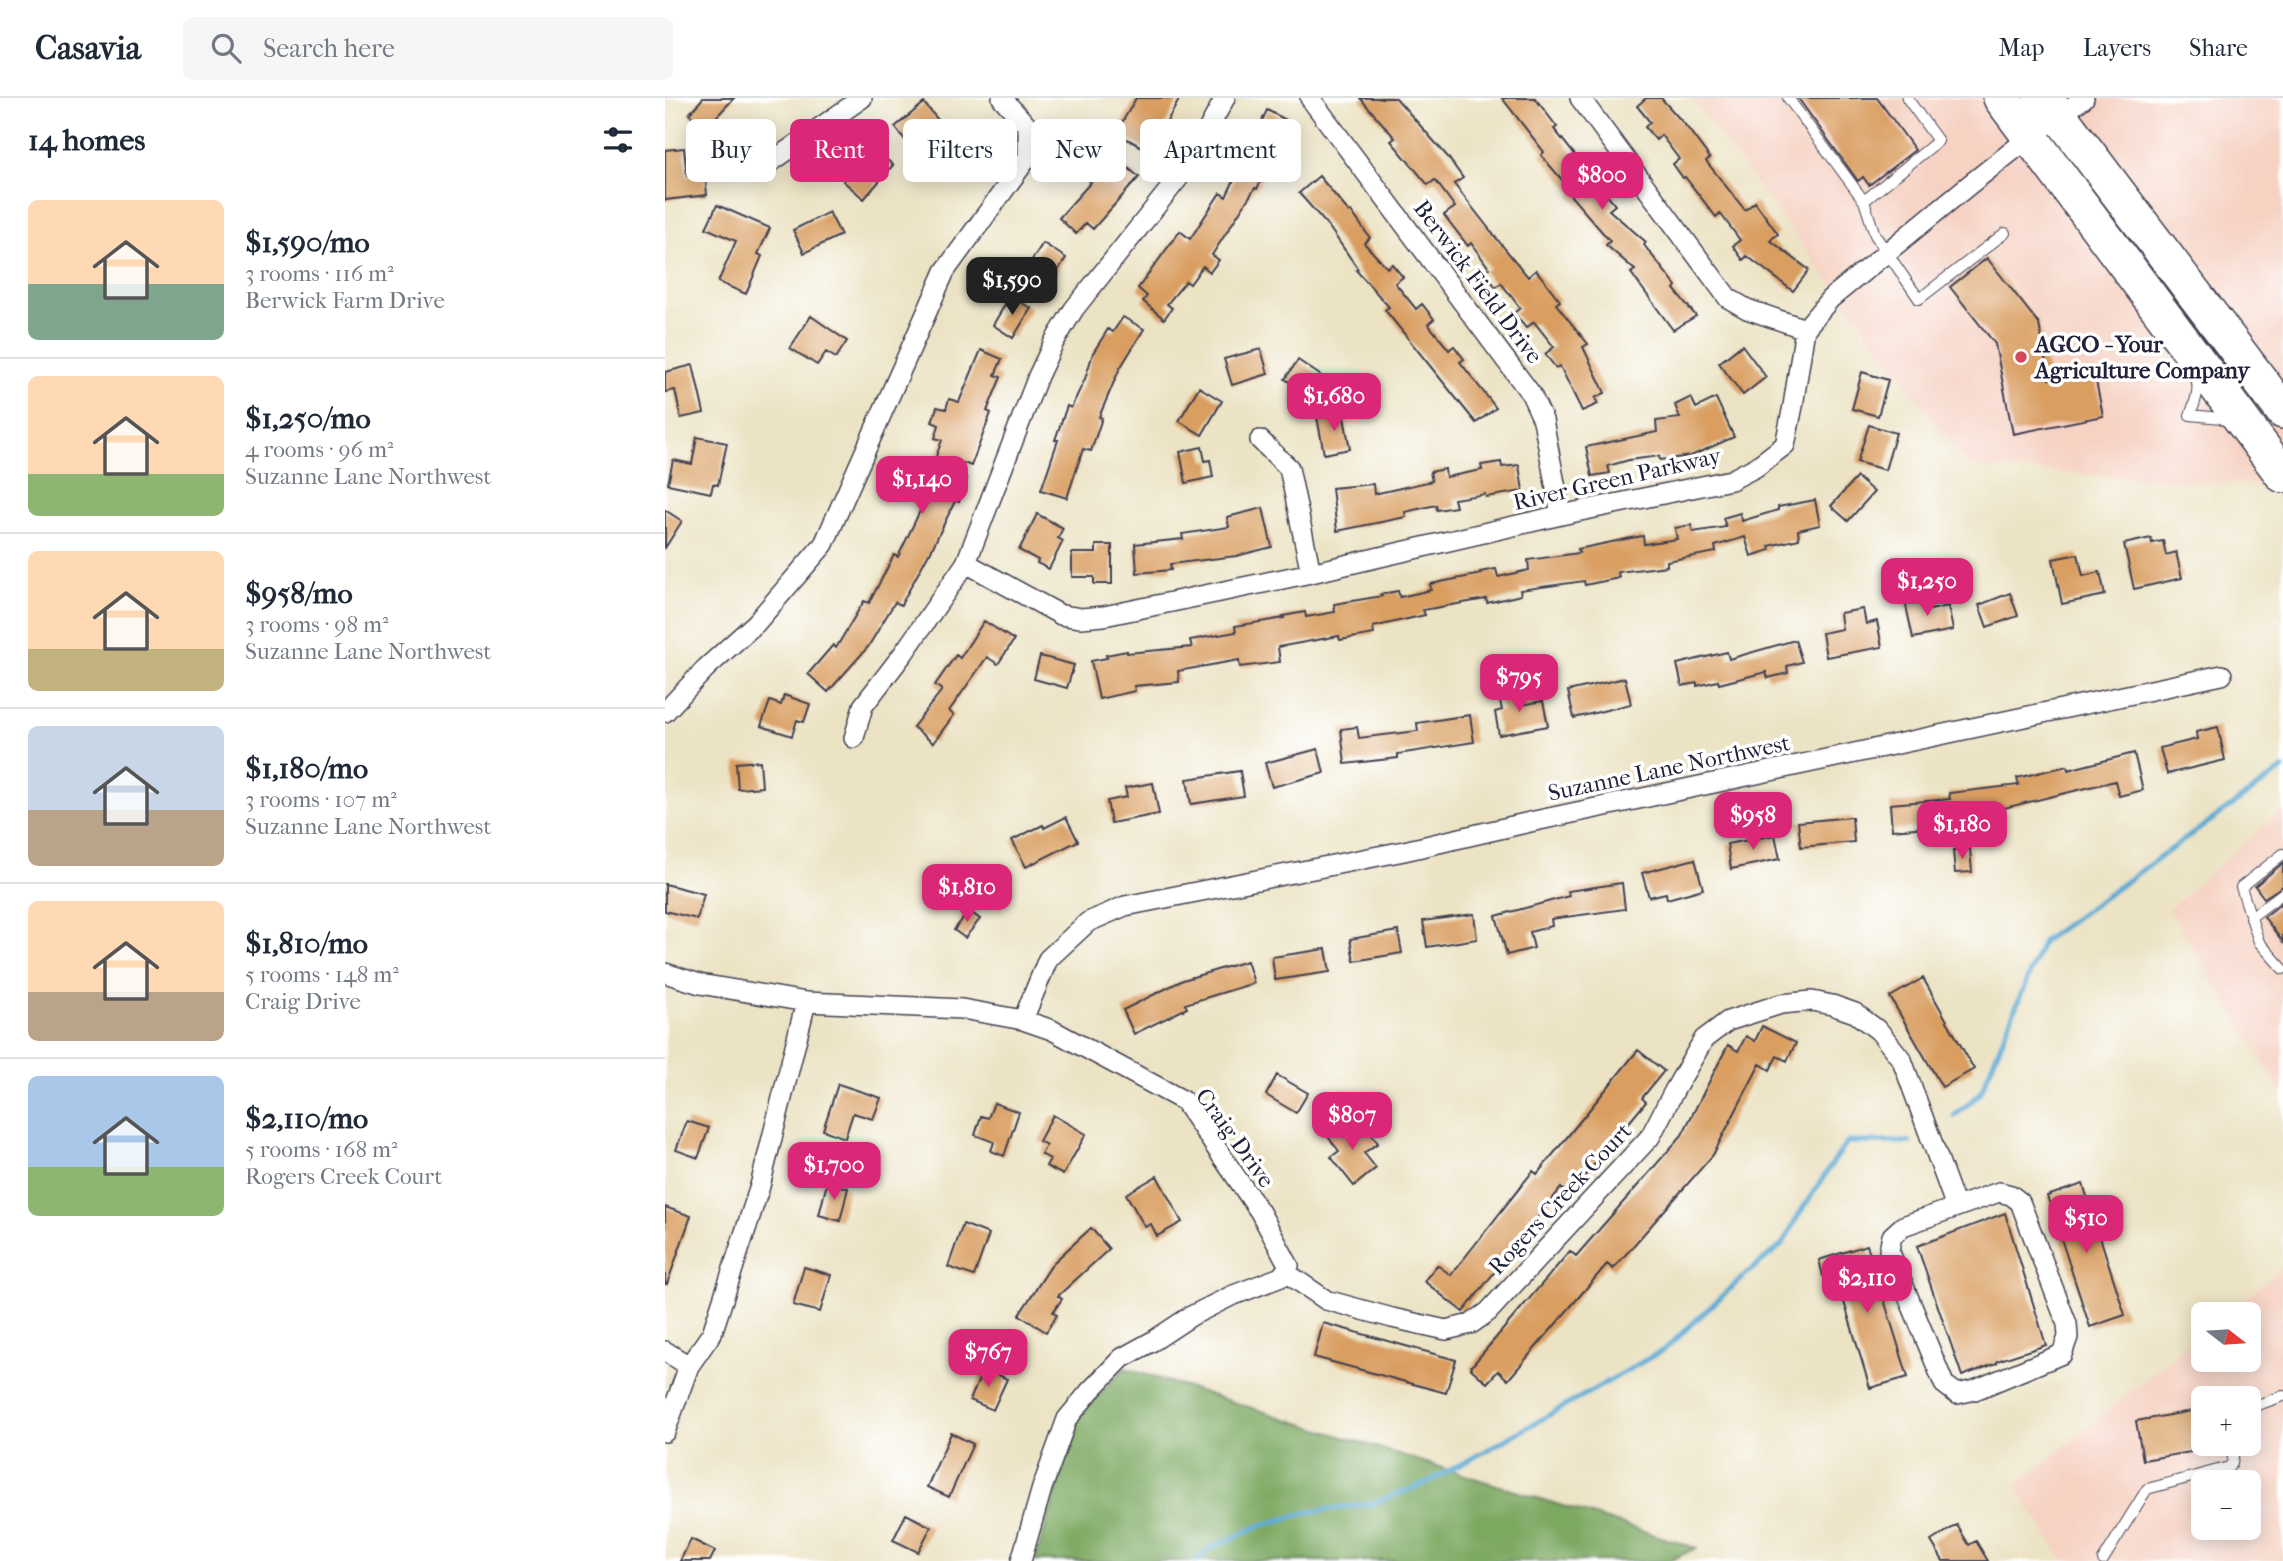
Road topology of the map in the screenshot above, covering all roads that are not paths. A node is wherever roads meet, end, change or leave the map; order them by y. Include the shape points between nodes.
1 (862, 98) edge
2 (1002, 98) edge
3 (1225, 98) edge
4 (1310, 98) edge
5 (1580, 98) edge
6 (1788, 98) edge
7 (1907, 98) edge
8 (2001, 98) edge
9 (2061, 104) edge
10 (2029, 137) junction
11 (776, 158) edge
12 (1864, 201) junction
13 (2005, 233) dead end
14 (1886, 253) junction
15 (1805, 329) junction
16 (2283, 411) edge
17 (1260, 440) dead end
18 (2283, 475) edge
19 (1561, 515) junction
20 (966, 563) junction
21 (1311, 573) junction
22 (2222, 676) dead end
23 (665, 712) edge
24 (854, 738) dead end
25 (2283, 853) edge
26 (2283, 893) edge
27 (2251, 917) junction
28 (2283, 951) edge
29 (2274, 959) junction
30 (2283, 969) edge
31 (665, 973) edge
32 (806, 1002) junction
33 (1023, 1020) junction
34 (1956, 1207) junction
35 (1285, 1272) junction
36 (665, 1351) edge
37 (689, 1366) junction
38 (2283, 1396) edge
39 (2261, 1404) edge
40 (665, 1433) edge
41 (2233, 1456) edge
42 (2102, 1560) edge
43 (1021, 1561) edge

1 - 11 street
2 - 23 street via 1028,127 1028,157 945,271 824,544 756,623
3 - 20 street via 1188,166 1074,309 1054,342
4 - 19 street, Berwick Field Drive via 1531,394 1543,420
5 - 15 street via 1728,298
6 - 12 lane
7 - 12 lane via 1938,141
8 - 10 highway
9 - 10 street
9 - 16 highway
10 - 14 street
10 - 18 highway
12 - 14 lane
13 - 14 lane via 1919,299
14 - 15 street via 1830,299
15 - 19 street, River Green Parkway via 1785,445 1731,480
17 - 21 street via 1289,468
19 - 21 street, River Green Parkway
20 - 21 street, River Green Parkway via 1061,615 1081,618
20 - 24 street via 863,706
22 - 33 street, Suzanne Lane Northwest via 1125,906 1088,922 1048,959
25 - 27 lane via 2241,887
26 - 27 lane
27 - 29 lane via 2259,942
28 - 29 lane
29 - 30 lane
31 - 32 street, Craig Drive via 700,984
32 - 33 street, Craig Drive via 962,1009
32 - 37 street via 756,1198 712,1333
33 - 35 street, Craig Drive via 1052,1030 1184,1101 1260,1212 1289,1266
34 - 34 street via 1903,1226 1892,1236 1889,1250 1944,1384 1957,1394 2062,1354 2068,1337 2020,1202 1999,1192
34 - 35 street, Rogers Creek Court via 1902,1060 1879,1031 1855,1013 1832,1005 1791,1003 1728,1021 1704,1040 1650,1137 1488,1312 1471,1324 1446,1331 1326,1300
35 - 43 street via 1191,1316 1122,1358 1090,1391 1067,1419
36 - 37 street
37 - 40 street
38 - 39 lane
41 - 42 lane via 2229,1467 2147,1489

